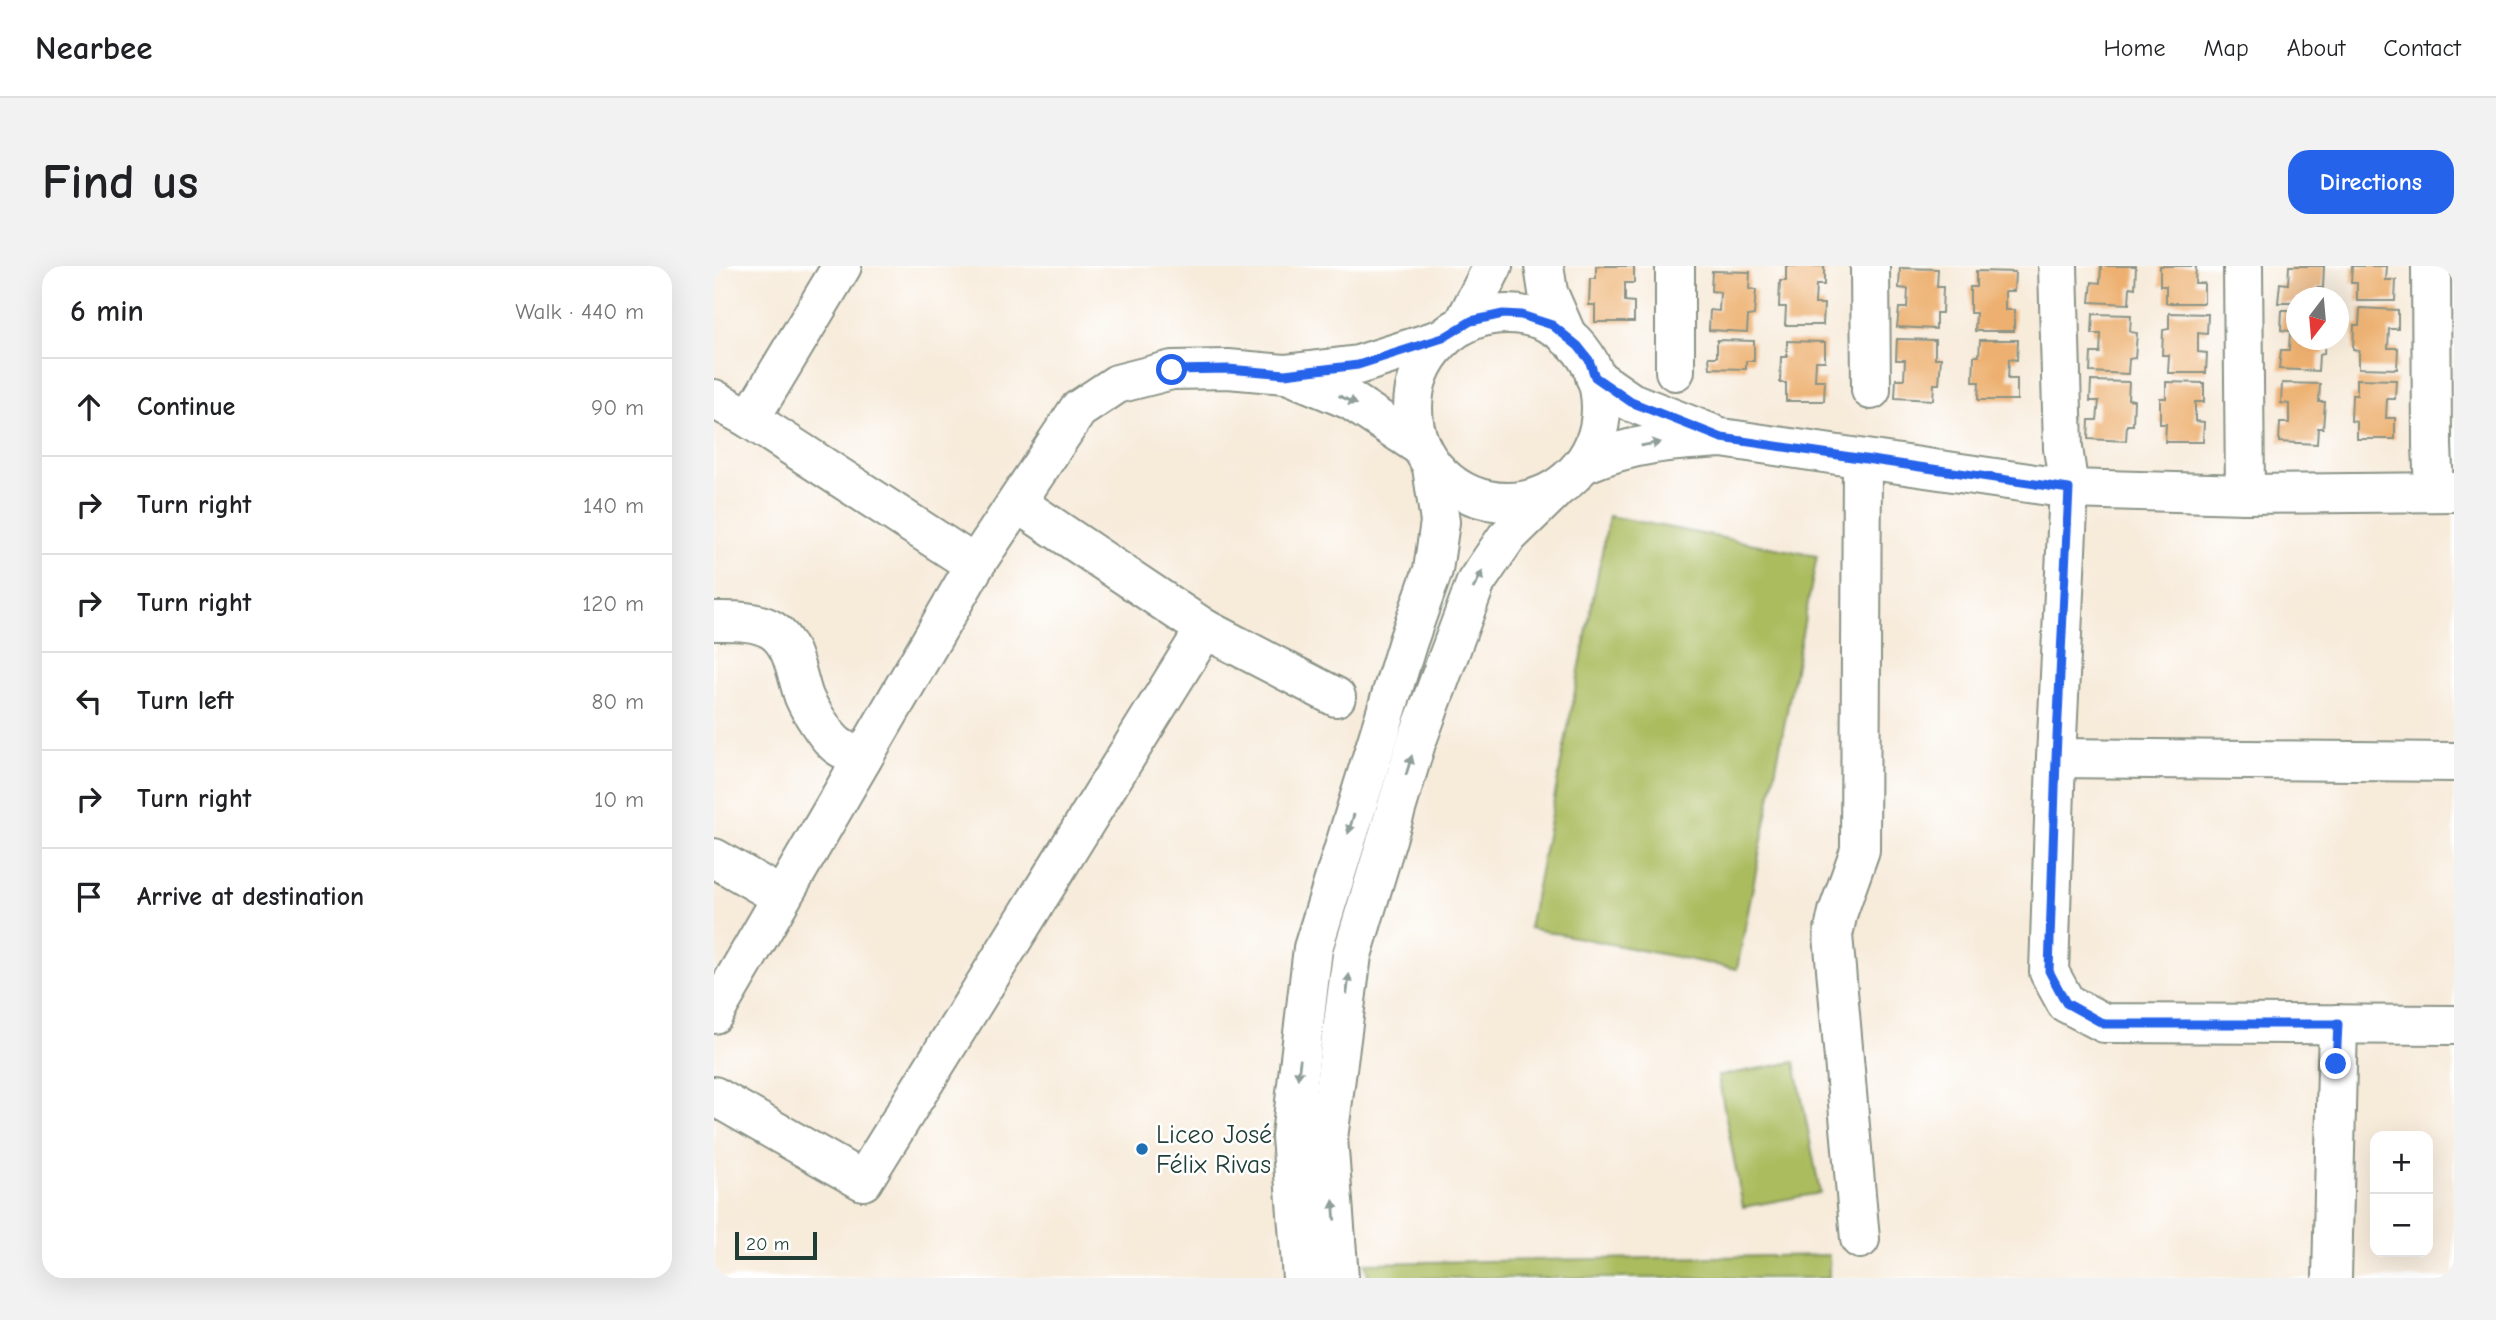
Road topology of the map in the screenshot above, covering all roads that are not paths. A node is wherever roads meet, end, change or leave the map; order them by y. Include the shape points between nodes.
1 (842, 266) edge
2 (1493, 266) edge
3 (1544, 266) edge
4 (1675, 266) edge
5 (1870, 266) edge
6 (2058, 266) edge
7 (2243, 266) edge
8 (2431, 266) edge
9 (1453, 332) junction
10 (1568, 338) junction
11 (1675, 372) dead end
12 (1285, 374) junction
13 (1595, 377) junction
14 (1871, 390) dead end
15 (714, 399) edge
16 (750, 419) junction
17 (1722, 438) junction
18 (1427, 457) junction
19 (1862, 460) junction
20 (1586, 463) junction
21 (2069, 489) junction
22 (1553, 492) junction
23 (2444, 492) edge
24 (2245, 494) junction
25 (1017, 503) junction
26 (975, 565) junction
27 (714, 621) edge
28 (1205, 629) junction
29 (1336, 697) dead end
30 (2056, 758) junction
31 (862, 759) junction
32 (2454, 762) edge
33 (714, 858) edge
34 (782, 897) junction
35 (714, 1014) edge
36 (2338, 1024) junction
37 (2454, 1025) edge
38 (714, 1096) edge
39 (1860, 1239) dead end
40 (1302, 1278) edge
41 (1339, 1278) edge
42 (2332, 1278) edge

1 - 16 street
2 - 9 street
3 - 10 street via 1548,292
4 - 11 street
5 - 14 street
6 - 21 street via 2063,448
7 - 24 street
8 - 23 street via 2432,445
9 - 10 street via 1471,321 1503,314 1552,325
9 - 12 street via 1358,365
9 - 18 street via 1421,367 1412,399 1416,438
10 - 13 street via 1589,360
12 -> 18 street via 1350,400
12 - 25 street via 1172,370 1117,384 1078,410
13 - 17 street via 1631,402
13 - 20 street via 1600,390 1600,433
15 - 16 street
16 - 26 street
17 - 19 street
20 -> 17 street via 1619,449
18 - 22 street via 1452,486 1481,500 1521,502
18 -> 40 street via 1440,522 1433,570 1313,948 1291,1136
19 - 21 street
19 - 39 street via 1860,850 1833,935
20 - 22 street
21 - 24 street
21 - 30 street
41 -> 22 street via 1328,1138 1352,955 1416,743 1476,582 1506,538
23 - 24 street
25 - 26 street
25 - 28 street
26 - 31 street
27 - 31 street via 754,624 783,640 805,700 832,740
28 - 29 street
28 - 38 street via 863,1181
30 - 32 street
30 - 36 street via 2049,971 2066,1003 2104,1024
31 - 34 street
33 - 34 street
34 - 35 street
36 - 37 street
36 - 42 street

